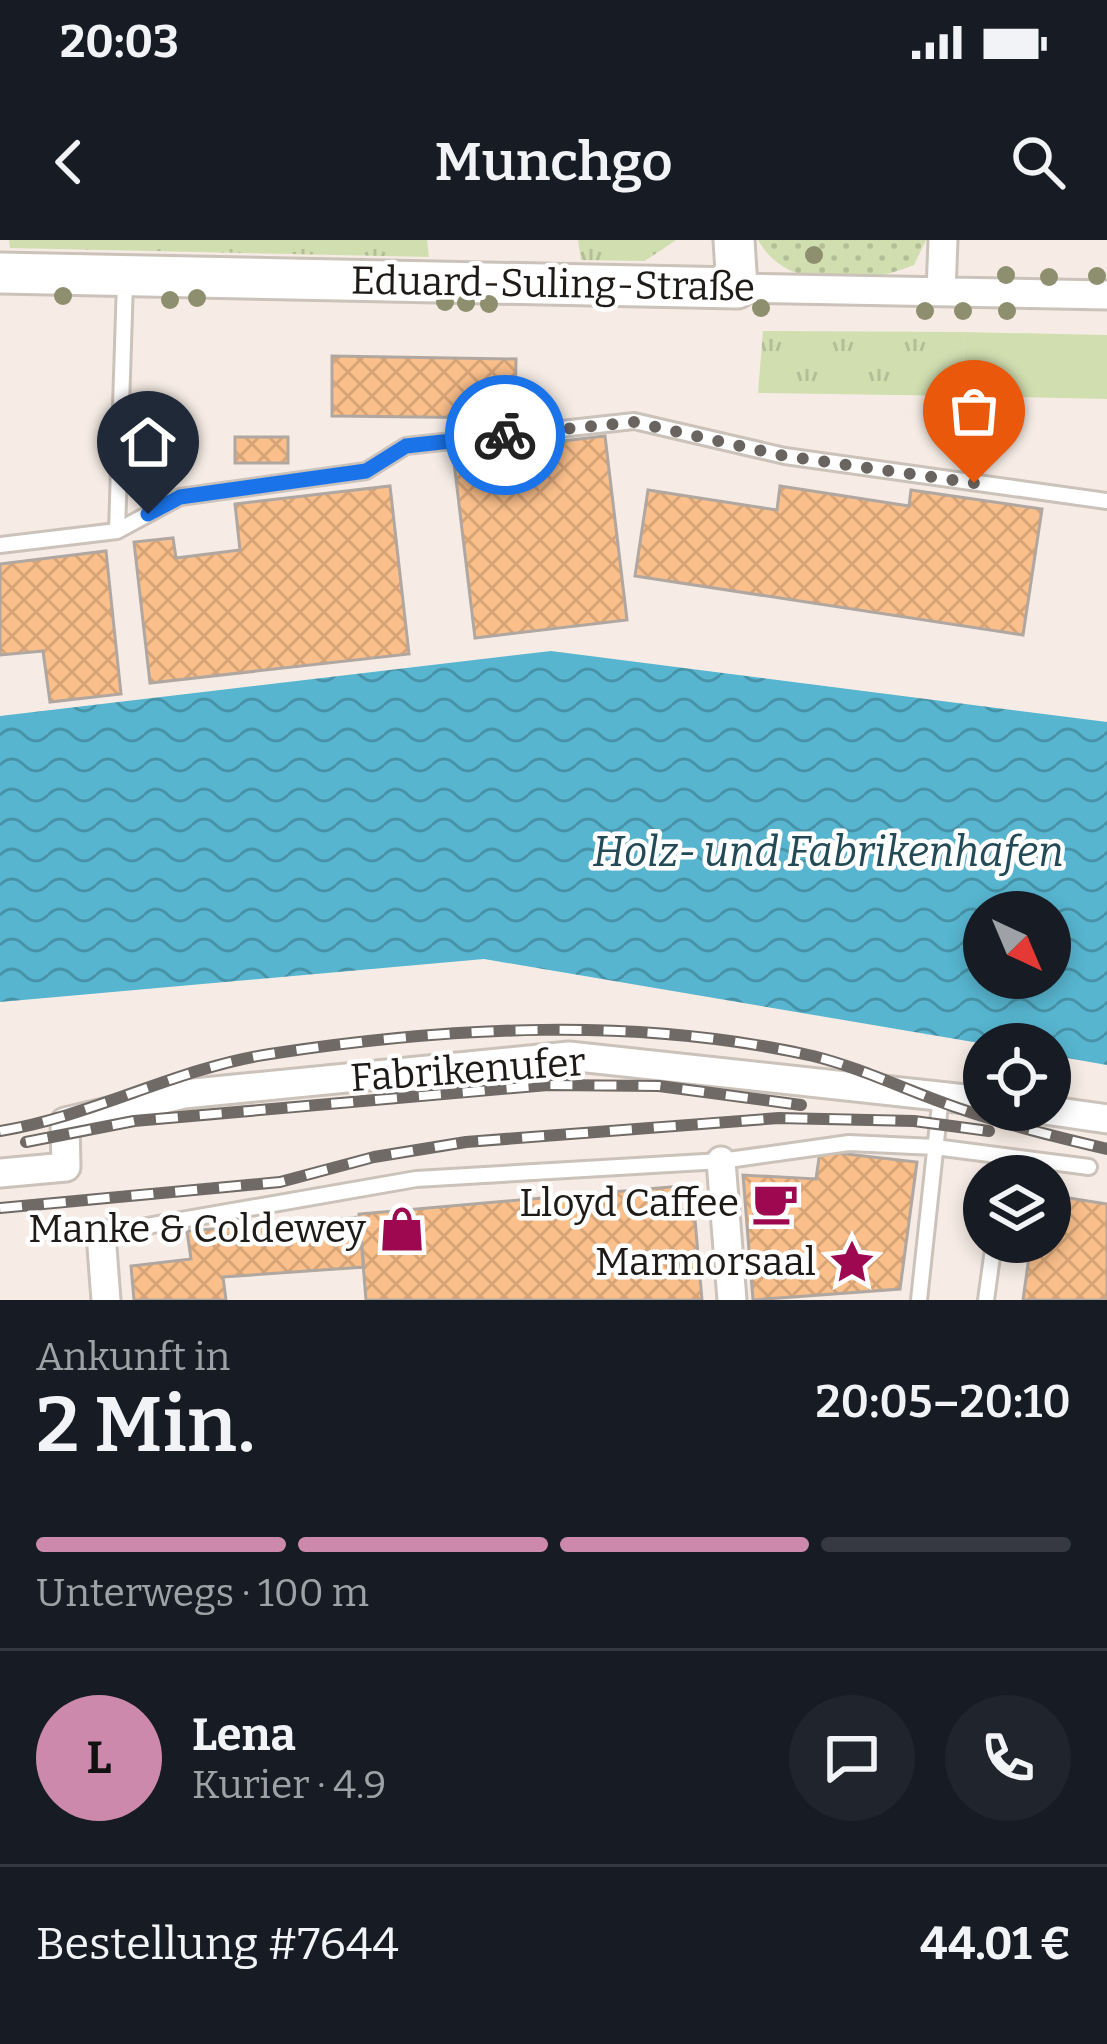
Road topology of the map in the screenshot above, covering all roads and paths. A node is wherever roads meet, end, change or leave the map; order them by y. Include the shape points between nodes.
1 (734, 240) edge
2 (943, 240) edge
3 (0, 273) edge
4 (125, 277) junction
5 (737, 288) junction
6 (940, 292) junction
7 (1107, 295) edge
8 (1107, 501) edge
9 (117, 531) junction
10 (0, 545) edge
11 (941, 1096) junction
12 (963, 1099) edge
13 (1071, 1114) edge
14 (1107, 1119) edge
15 (935, 1147) junction
16 (997, 1155) edge
17 (721, 1161) junction
18 (1071, 1165) edge
19 (1089, 1167) dead end
20 (0, 1173) edge
21 (101, 1234) joint
22 (991, 1263) edge
23 (106, 1300) edge
24 (732, 1300) edge
25 (919, 1300) edge
26 (986, 1300) edge

1 - 5 street
2 - 6 street
3 - 4 street, Eduard-Suling-Straße
4 - 5 street, Eduard-Suling-Straße
4 - 9 lane
5 - 6 street, Eduard-Suling-Straße
6 - 7 street, Eduard-Suling-Straße
8 - 9 lane via 785,456 634,422 406,446 366,471 180,497
9 - 10 lane
11 - 12 street, Fabrikenufer
11 - 15 lane
11 - 20 street, Fabrikenufer via 569,1056 184,1094 64,1122 66,1167
13 - 14 street
15 - 16 lane
15 - 17 lane via 849,1143
15 - 25 lane
17 - 21 lane via 416,1179
17 - 24 street
18 - 19 lane
21 - 23 street
22 - 26 lane

